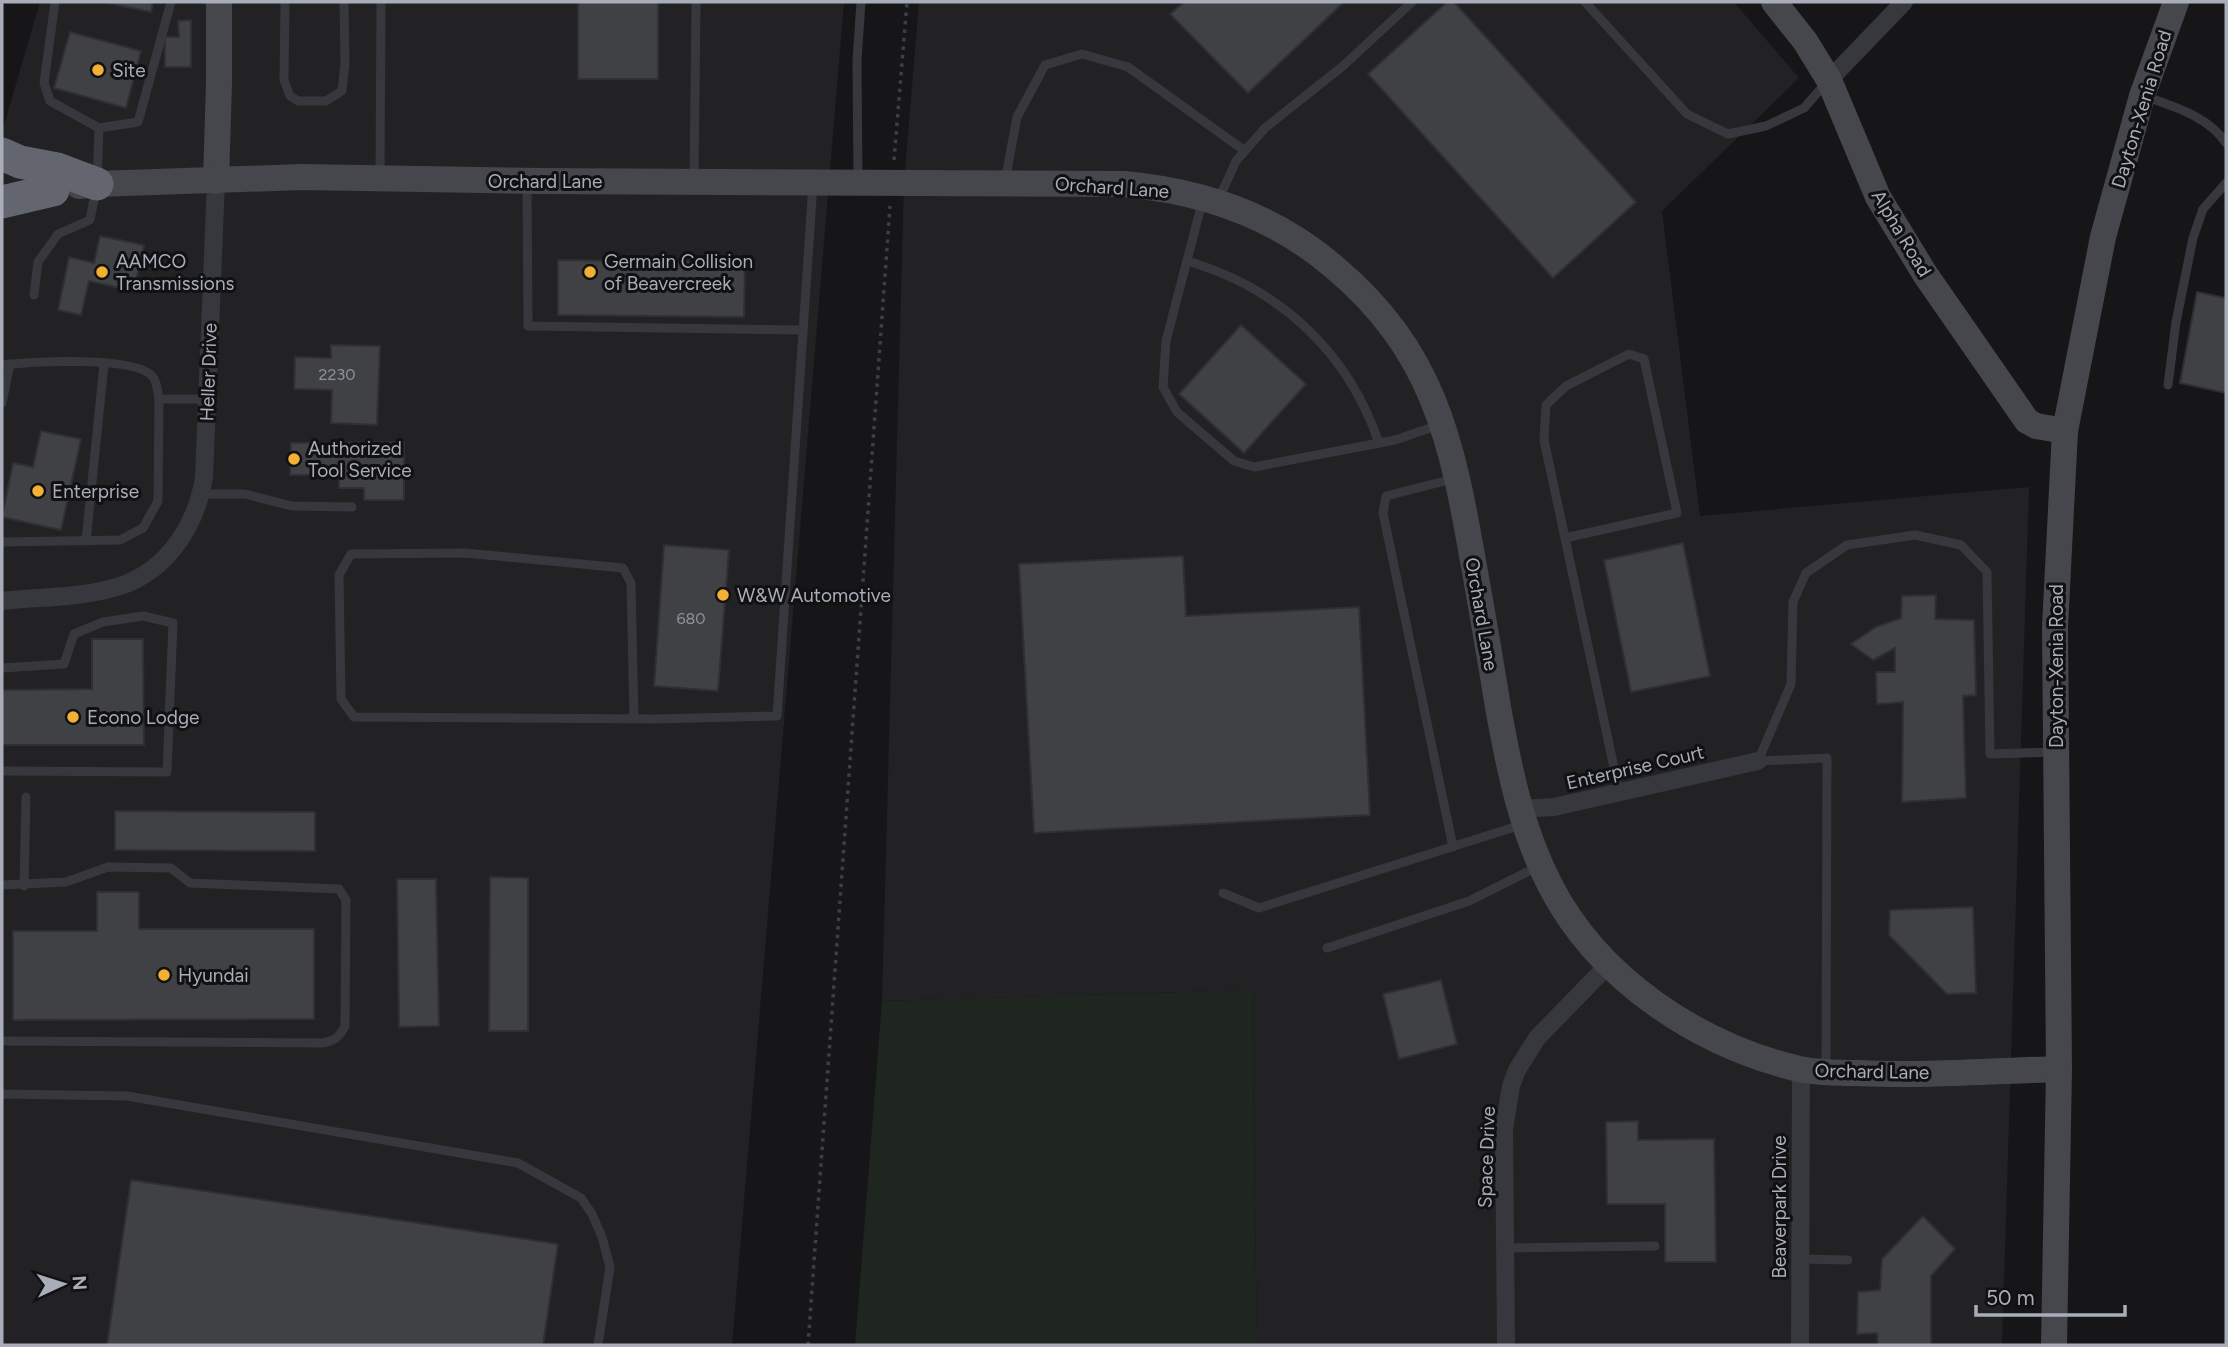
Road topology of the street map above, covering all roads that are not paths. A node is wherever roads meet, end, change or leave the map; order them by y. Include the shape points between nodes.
1 (55, 2) edge
2 (171, 2) edge
3 (219, 2) edge
4 (285, 2) edge
5 (344, 2) edge
6 (381, 2) edge
7 (861, 2) edge
8 (1412, 2) edge
9 (1585, 2) edge
10 (1774, 2) edge
11 (1904, 2) edge
12 (2176, 2) edge
13 (696, 4) dead end
14 (1829, 80) junction
15 (2142, 96) junction
16 (99, 128) junction
17 (2226, 143) edge
18 (1245, 151) junction
19 (2, 154) edge
20 (380, 179) junction
21 (216, 181) junction
22 (527, 181) junction
23 (694, 182) junction
24 (813, 182) junction
25 (858, 182) junction
26 (1005, 183) junction
27 (2226, 183) edge
28 (97, 184) junction
29 (53, 190) junction
30 (2, 194) edge
31 (1210, 200) junction
32 (2, 202) edge
33 (1187, 261) junction
34 (34, 295) dead end
35 (803, 330) junction
36 (104, 364) junction
37 (6, 365) edge
38 (2168, 385) dead end
39 (159, 398) junction
40 (207, 399) junction
41 (2, 403) edge
42 (1443, 424) junction
43 (2065, 431) junction
44 (1380, 443) junction
45 (1458, 477) junction
46 (201, 495) junction
47 (352, 507) dead end
48 (1565, 538) junction
49 (86, 541) junction
50 (2, 542) edge
51 (2, 601) edge
52 (2, 668) edge
53 (634, 719) junction
54 (2056, 752) junction
55 (1758, 761) junction
56 (2, 771) edge
57 (1619, 792) junction
58 (26, 797) dead end
59 (1523, 816) junction
60 (1453, 847) junction
61 (1541, 865) junction
62 (2, 885) edge
63 (24, 886) junction
64 (1223, 893) dead end
65 (1327, 948) dead end
66 (1609, 964) junction
67 (2, 1041) edge
68 (2059, 1069) junction
69 (1814, 1070) junction
70 (2, 1094) edge
71 (1655, 1246) dead end
72 (1506, 1248) junction
73 (1800, 1259) junction
74 (1848, 1260) dead end
75 (598, 1345) edge
76 (1507, 1345) edge
77 (1800, 1345) edge
78 (2054, 1345) edge

1 - 16 lane via 44,83 50,101
2 - 16 lane via 138,122
3 - 21 main road, Heller Drive
4 - 5 lane via 284,80 290,96 298,101 326,102 342,91
6 - 20 lane
7 - 25 lane
8 - 18 lane via 1343,66 1265,128
9 - 14 lane via 1687,114 1728,134 1766,126 1804,108
10 - 14 main road, Alpha Road
11 - 14 street
12 - 15 main road, Dayton-Xenia Road
13 - 23 lane
14 - 43 main road, Alpha Road via 1878,197 1925,274 2027,421
15 - 17 lane via 2186,111 2218,130
15 - 43 main road, Dayton-Xenia Road via 2103,237
16 - 28 lane
18 - 26 lane via 1128,66 1082,54 1045,65 1017,117
18 - 31 lane
19 - 28 highway
20 - 21 main road, Orchard Lane
20 - 22 main road, Orchard Lane
21 - 28 main road, Orchard Lane
21 - 40 street, Heller Drive
22 - 23 main road, Orchard Lane
22 - 35 lane via 528,326
23 - 24 main road, Orchard Lane
24 - 25 main road, Orchard Lane
24 - 35 lane
25 - 26 main road, Orchard Lane
26 - 31 main road, Orchard Lane via 1124,184
27 - 38 lane via 2203,209 2193,239
28 - 29 main road, Orchard Lane
28 - 34 lane via 90,220 58,234 38,262
29 - 30 main road, Orchard Lane
29 - 32 highway
31 - 33 lane
31 - 42 main road, Orchard Lane via 1252,215 1301,242 1365,295 1414,360
33 - 44 lane via 1261,293 1307,326 1343,369 1368,410
33 - 44 lane via 1166,341 1163,387 1177,412 1234,461 1254,467
35 - 53 lane via 777,716
36 - 37 lane
36 - 39 lane via 140,368 154,378
36 - 49 lane
37 - 41 lane
39 - 40 lane
39 - 49 lane via 158,501 143,528 120,540
40 - 46 street, Heller Drive
42 - 44 lane
42 - 45 main road, Orchard Lane
43 - 54 main road, Dayton-Xenia Road via 2055,627
45 - 59 main road, Orchard Lane via 1505,746
45 - 60 lane via 1386,496 1383,513
46 - 47 lane via 244,494 292,506
46 - 51 street, Heller Drive via 181,540 167,557 132,581 90,593
48 - 48 lane via 1544,440 1546,405 1566,386 1629,354 1644,359 1677,513
48 - 57 lane
49 - 50 lane
52 - 56 lane via 64,664 74,634 103,622 143,616 173,623 167,772
53 - 53 lane via 354,717 341,699 339,575 351,554 465,553 623,568 631,583
54 - 55 lane via 1990,754 1987,572 1961,545 1915,535 1847,545 1806,573 1793,603 1791,684
54 - 68 main road, Dayton-Xenia Road
55 - 57 street, Enterprise Court
55 - 69 lane via 1827,758
57 - 59 street, Enterprise Court
58 - 63 lane
59 - 60 lane
59 - 61 main road, Orchard Lane
60 - 64 lane via 1259,908
61 - 65 lane via 1469,901
61 - 66 main road, Orchard Lane via 1573,921
62 - 63 lane
63 - 67 lane via 65,882 116,867 172,868 190,883 339,889 346,900 345,1026 334,1041 322,1043
66 - 69 main road, Orchard Lane via 1677,1019 1713,1039
66 - 72 street, Space Drive via 1537,1038 1511,1086 1504,1129
68 - 69 main road, Orchard Lane via 1885,1075
68 - 78 main road, Dayton-Xenia Road
69 - 73 street, Beaverpark Drive
70 - 75 lane via 127,1096 518,1163 581,1198 592,1214 610,1267
71 - 72 lane
72 - 76 street, Space Drive
73 - 74 lane
73 - 77 street, Beaverpark Drive

